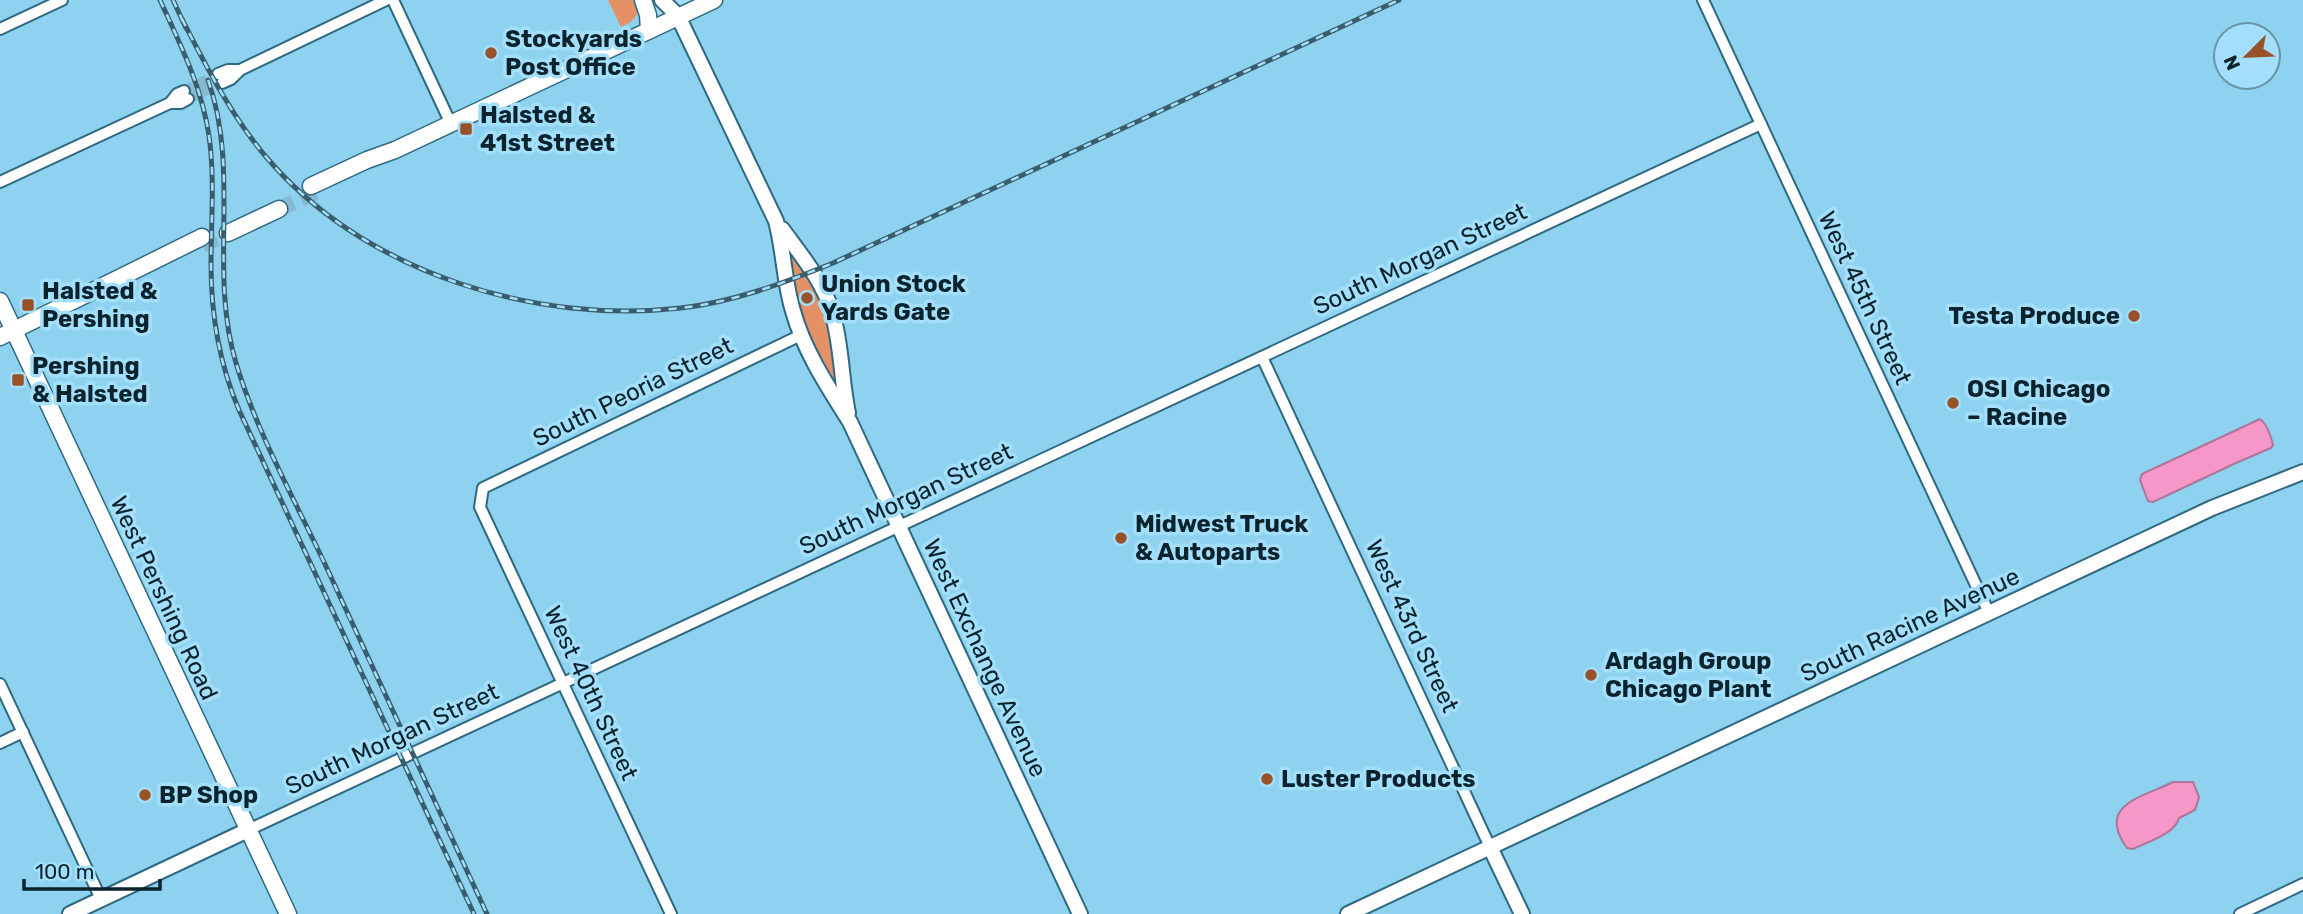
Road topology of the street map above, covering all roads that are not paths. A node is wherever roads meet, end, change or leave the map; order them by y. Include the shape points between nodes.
1 (62, 0) edge
2 (386, 0) edge
3 (393, 0) edge
4 (643, 0) edge
5 (662, 0) edge
6 (714, 0) edge
7 (1703, 0) edge
8 (678, 16) junction
9 (0, 29) edge
10 (649, 30) junction
11 (220, 79) tunnel mouth
12 (186, 95) tunnel mouth
13 (451, 124) junction
14 (1761, 124) junction
15 (0, 182) edge
16 (315, 188) tunnel mouth
17 (276, 206) tunnel mouth
18 (776, 221) junction
19 (228, 229) tunnel mouth
20 (202, 241) tunnel mouth
21 (0, 301) edge
22 (7, 334) edge
23 (802, 335) junction
24 (1262, 357) junction
25 (849, 422) junction
26 (2303, 472) edge
27 (483, 488) joint
28 (899, 528) junction
29 (1989, 613) junction
30 (0, 684) edge
31 (564, 684) junction
32 (23, 732) junction
33 (0, 743) edge
34 (248, 830) junction
35 (1490, 847) junction
36 (2303, 884) edge
37 (101, 900) junction
38 (70, 914) edge
39 (288, 914) edge
40 (671, 914) edge
41 (1080, 914) edge
42 (1348, 914) edge
43 (1522, 914) edge
44 (2239, 914) edge

1 - 9 street
2 - 11 street via 240,70 228,70
3 - 13 street
4 - 10 main road
5 - 8 street, West Exchange Avenue
6 - 8 main road
7 - 14 street, West 45th Street
8 - 10 main road
8 - 18 street, West Exchange Avenue
10 - 13 main road
12 - 15 street via 177,94 170,103
13 - 16 main road via 370,166
14 - 24 street, South Morgan Street
14 - 29 street, West 45th Street
17 - 19 main road
18 - 23 street, West Exchange Avenue
18 - 25 street, West Exchange Avenue via 813,271 832,311
20 - 22 main road
21 - 22 main road, West Pershing Road
22 - 34 main road, West Pershing Road
23 - 25 street, West Exchange Avenue
23 - 27 street, South Peoria Street
24 - 28 street, South Morgan Street
24 - 35 street, West 43rd Street
25 - 28 street, West Exchange Avenue
26 - 29 street, South Racine Avenue via 2211,508
27 - 31 street, West 40th Street via 480,507
28 - 31 street, South Morgan Street
28 - 41 street, West Exchange Avenue
29 - 35 street, South Racine Avenue
30 - 32 street
31 - 34 street, South Morgan Street
31 - 40 street, West 40th Street
32 - 33 street
32 - 37 street
34 - 37 street, South Morgan Street
34 - 39 main road, West Pershing Road
35 - 42 street, South Racine Avenue
35 - 43 street, West 43rd Street
36 - 44 street
37 - 38 street, South Morgan Street

